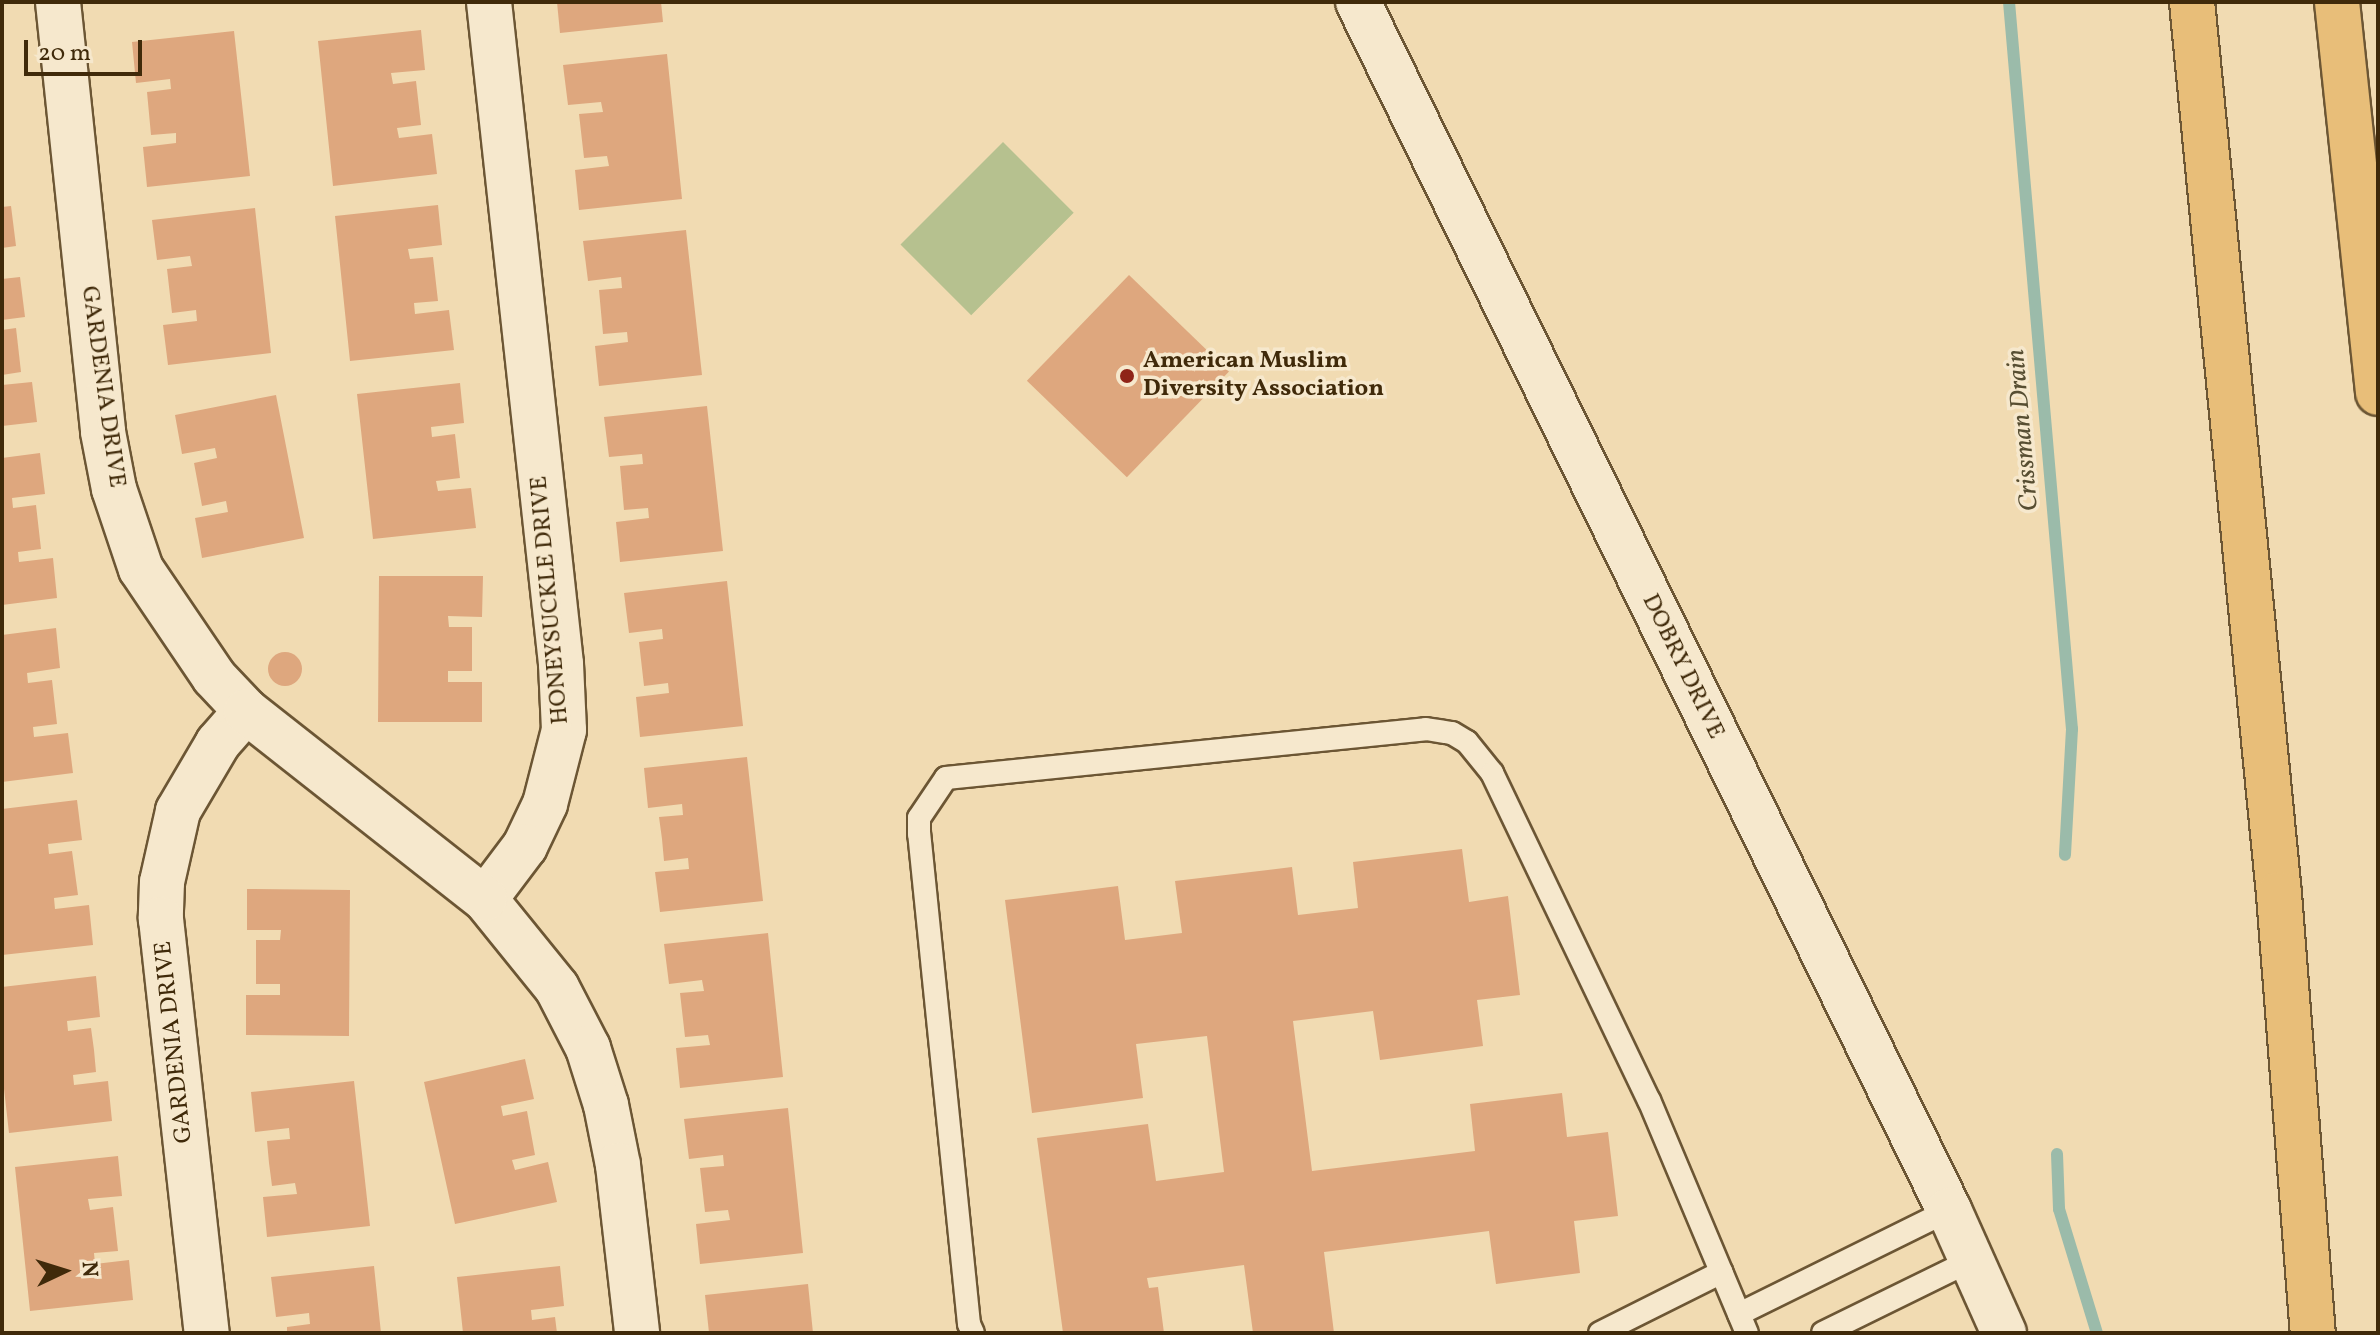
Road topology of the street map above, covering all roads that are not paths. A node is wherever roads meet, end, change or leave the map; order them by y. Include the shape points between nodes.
1 (58, 2) edge
2 (489, 2) edge
3 (1358, 2) edge
4 (2192, 2) edge
5 (2337, 2) edge
6 (2378, 393) edge
7 (246, 711) junction
8 (485, 899) junction
9 (1949, 1210) junction
10 (1972, 1260) junction
11 (1722, 1272) junction
12 (1743, 1324) edge
13 (207, 1333) edge
14 (637, 1333) edge
15 (973, 1333) edge
16 (1600, 1333) edge
17 (1823, 1333) edge
18 (2004, 1333) edge
19 (2313, 1333) edge

1 - 7 street, GARDENIA DRIVE via 103,432 114,489 141,569 214,677
2 - 8 street, HONEYSUCKLE DRIVE via 564,730 545,804 525,846
3 - 9 street, DOBRY DRIVE
4 - 19 highway via 2279,894
5 - 6 highway
7 - 8 street
7 - 13 street, GARDENIA DRIVE via 218,743 178,811 162,882 161,919
8 - 14 street via 557,988 588,1048 618,1165
9 - 10 street, DOBRY DRIVE
9 - 12 lane
10 - 17 lane
10 - 18 street, DOBRY DRIVE
11 - 12 lane
11 - 15 lane via 1649,1100 1492,773 1467,742 1452,733 1426,729 946,778 919,818 919,834
11 - 16 lane

